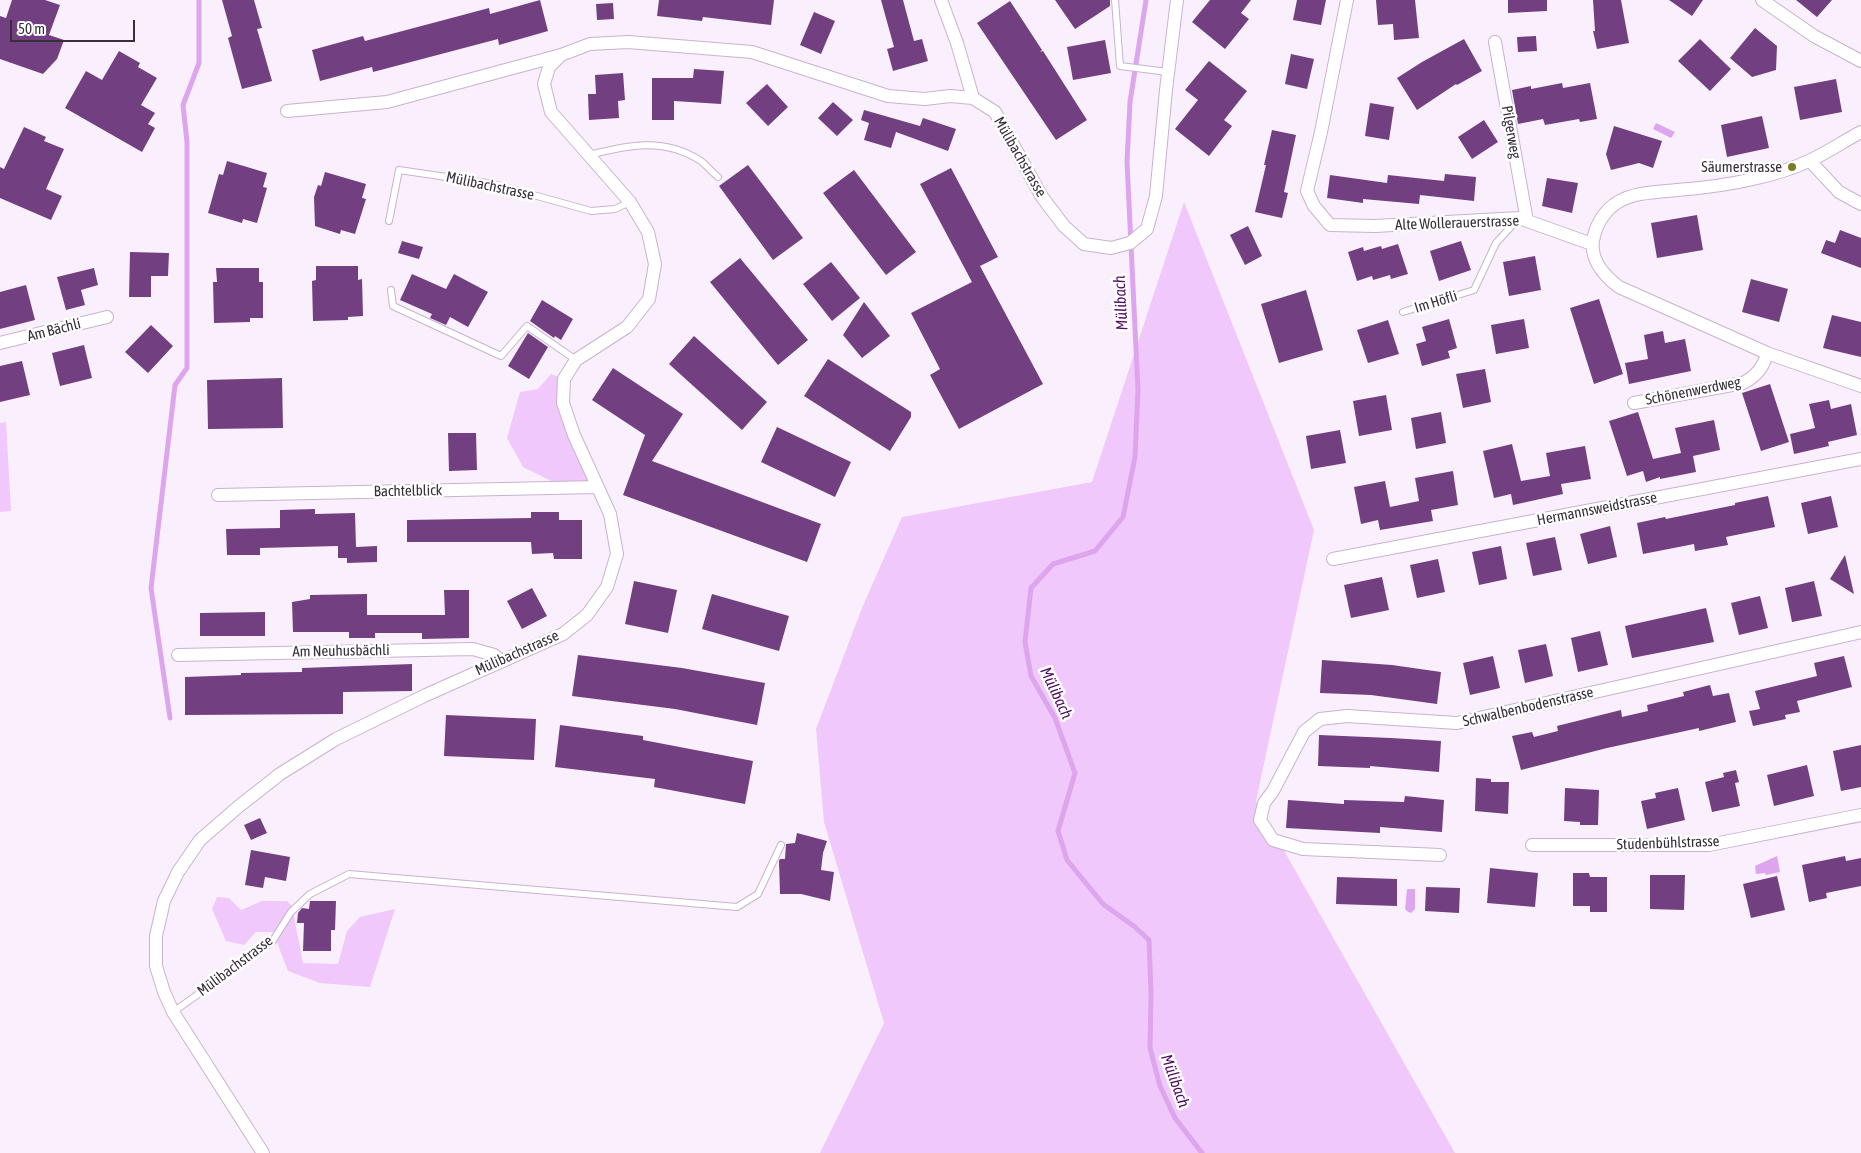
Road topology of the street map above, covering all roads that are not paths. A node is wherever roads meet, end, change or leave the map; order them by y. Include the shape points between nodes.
1 (941, 0) edge
2 (1115, 0) edge
3 (1177, 0) edge
4 (1347, 0) edge
5 (1762, 0) edge
6 (1495, 42) dead end
7 (562, 55) junction
8 (1861, 61) edge
9 (1168, 72) junction
10 (974, 98) junction
11 (287, 111) dead end
12 (1861, 132) edge
13 (589, 155) junction
14 (1810, 161) junction
15 (718, 178) dead end
16 (630, 202) junction
17 (1861, 204) edge
18 (1523, 220) junction
19 (389, 221) dead end
20 (1592, 244) junction
21 (391, 290) dead end
22 (1403, 312) dead end
23 (107, 317) dead end
24 (0, 343) edge
25 (1767, 353) junction
26 (576, 360) junction
27 (1861, 386) edge
28 (1634, 403) dead end
29 (1861, 459) edge
30 (598, 487) junction
31 (218, 496) dead end
32 (1332, 559) dead end
33 (1861, 632) edge
34 (178, 655) dead end
35 (501, 661) junction
36 (1861, 815) edge
37 (781, 845) dead end
38 (1532, 845) dead end
39 (1440, 855) dead end
40 (173, 1012) junction
41 (263, 1153) edge

1 - 10 street
2 - 9 lane via 1120,66
3 - 9 street, Mülibachstrasse
4 - 18 street, Alte Wollerauerstrasse via 1307,191 1314,206 1330,225
5 - 8 street via 1814,36
6 - 18 street, Pilgerweg
7 - 10 street, Mülibachstrasse via 590,44 628,42 752,52 888,96
7 - 11 street, Mülibachstrasse via 387,102
7 - 13 street, Mülibachstrasse via 549,67 544,84 551,112
9 - 10 street, Mülibachstrasse via 1156,196 1146,230 1130,243 1111,248 1084,244 1064,226 1042,197 995,112
12 - 14 street
13 - 15 lane via 624,146 654,144 701,162
13 - 16 street, Mülibachstrasse
14 - 17 street via 1839,192
14 - 20 street via 1754,179 1627,197 1606,212
16 - 19 lane, Mülibachstrasse via 591,212 494,184 399,170
16 - 26 street, Mülibachstrasse via 648,232 655,264 649,299 626,327
18 - 20 street, Alte Wollerauerstrasse
18 - 22 lane, Im Höfli via 1496,243 1474,290
20 - 25 street via 1601,271 1618,288
21 - 26 lane via 393,306 501,356 527,326
23 - 24 street, Am Bächli
25 - 27 street
25 - 28 street, Schönenwerdweg via 1762,366 1743,383
26 - 30 street, Mülibachstrasse via 564,379 563,403
29 - 32 street, Hermannsweidstrasse
30 - 31 street, Bachtelblick
30 - 35 street, Mülibachstrasse via 610,514 617,554 607,588 587,616 563,634
33 - 39 street, Schwalbenbodenstrasse via 1457,723 1347,716 1320,719 1304,732 1264,803 1260,820 1273,840 1303,849
34 - 35 street, Am Neuhusbächli via 473,649 494,655
35 - 40 street, Mülibachstrasse via 336,739 280,774 200,840 178,872 164,901 156,936 156,966
36 - 38 street, Studenbühlstrasse via 1709,845
37 - 40 lane, Mülibachstrasse via 758,894 737,907 349,874 310,894 291,912 272,942
40 - 41 street, Mülibachstrasse

